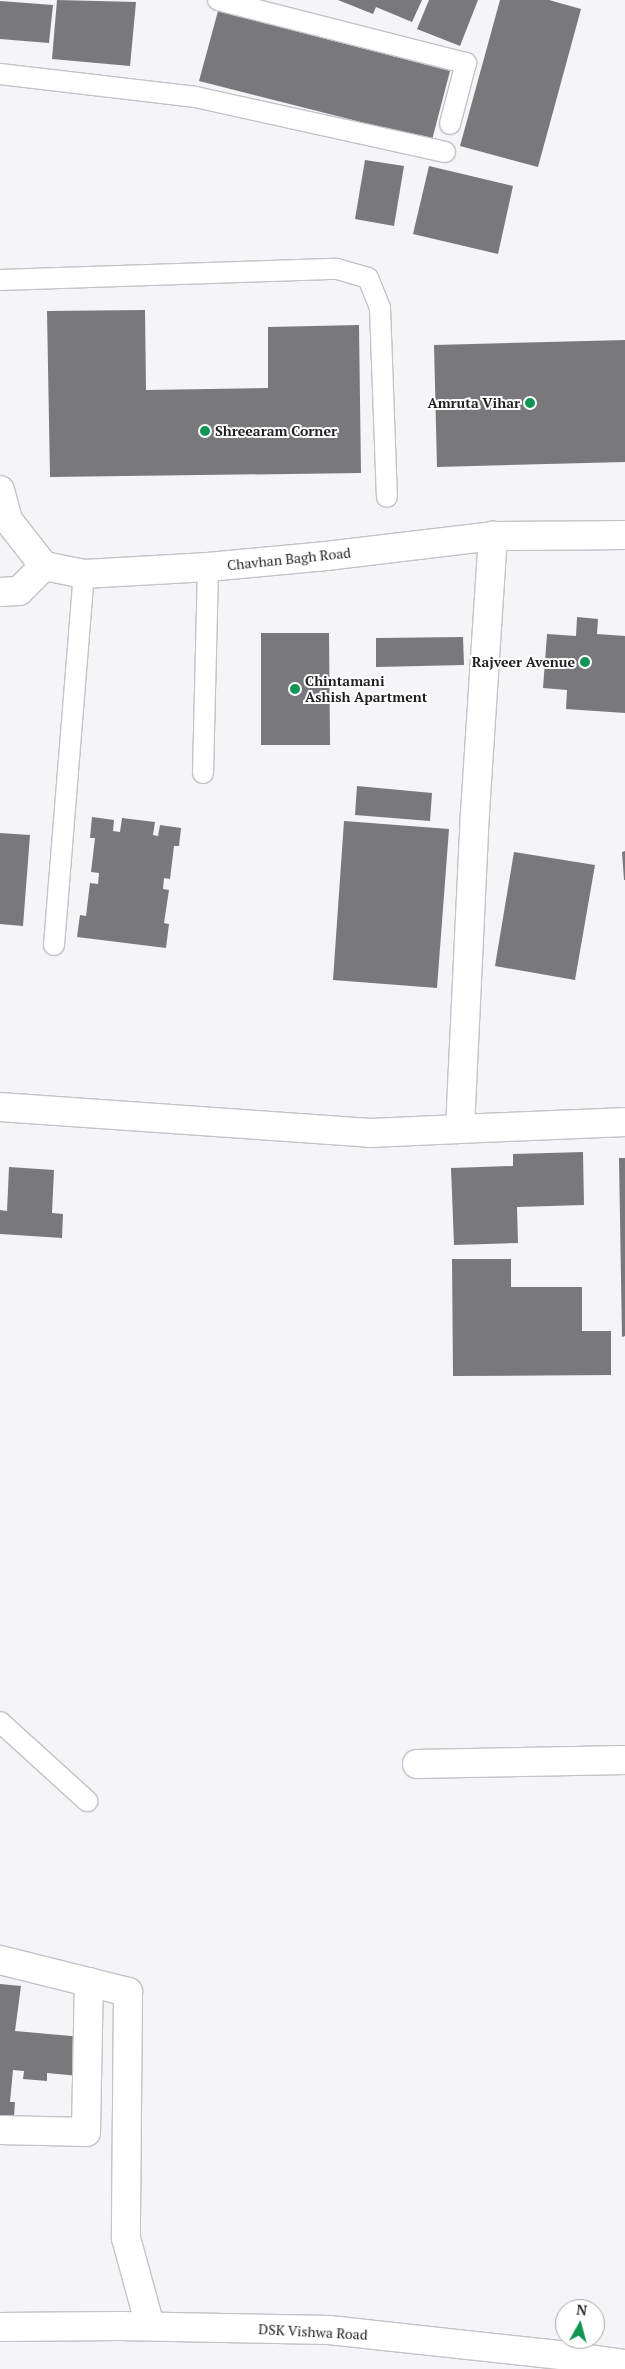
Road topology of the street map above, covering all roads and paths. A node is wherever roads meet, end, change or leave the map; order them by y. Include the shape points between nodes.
1 (218, 0) edge
2 (0, 74) edge
3 (450, 124) dead end
4 (445, 152) dead end
5 (0, 280) edge
6 (0, 490) edge
7 (387, 496) dead end
8 (493, 536) junction
9 (625, 536) edge
10 (44, 566) junction
11 (208, 567) junction
12 (84, 574) junction
13 (0, 592) edge
14 (203, 773) dead end
15 (54, 945) dead end
16 (0, 1107) edge
17 (625, 1122) edge
18 (460, 1129) junction
19 (0, 1722) edge
20 (625, 1760) edge
21 (417, 1764) dead end
22 (87, 1800) dead end
23 (0, 1960) edge
24 (89, 1982) junction
25 (0, 2130) edge
26 (150, 2326) junction
27 (0, 2327) edge
28 (625, 2364) edge

1 - 3 lane via 466,63
2 - 4 lane via 195,98
5 - 7 lane via 337,269 368,278 380,308
6 - 10 street via 8,520
8 - 9 street, Chavhan Bagh Road
8 - 11 street, Chavhan Bagh Road
8 - 18 street via 475,813
10 - 12 street, Chavhan Bagh Road
10 - 13 street via 19,591
11 - 12 street, Chavhan Bagh Road
11 - 14 lane
12 - 15 lane
16 - 18 street via 370,1133
17 - 18 street
19 - 22 lane
20 - 21 street
23 - 24 street
24 - 25 street via 86,2132
24 - 26 street via 128,1992 126,2238
26 - 27 street, DSK Vishwa Road
26 - 28 street, DSK Vishwa Road via 329,2330

